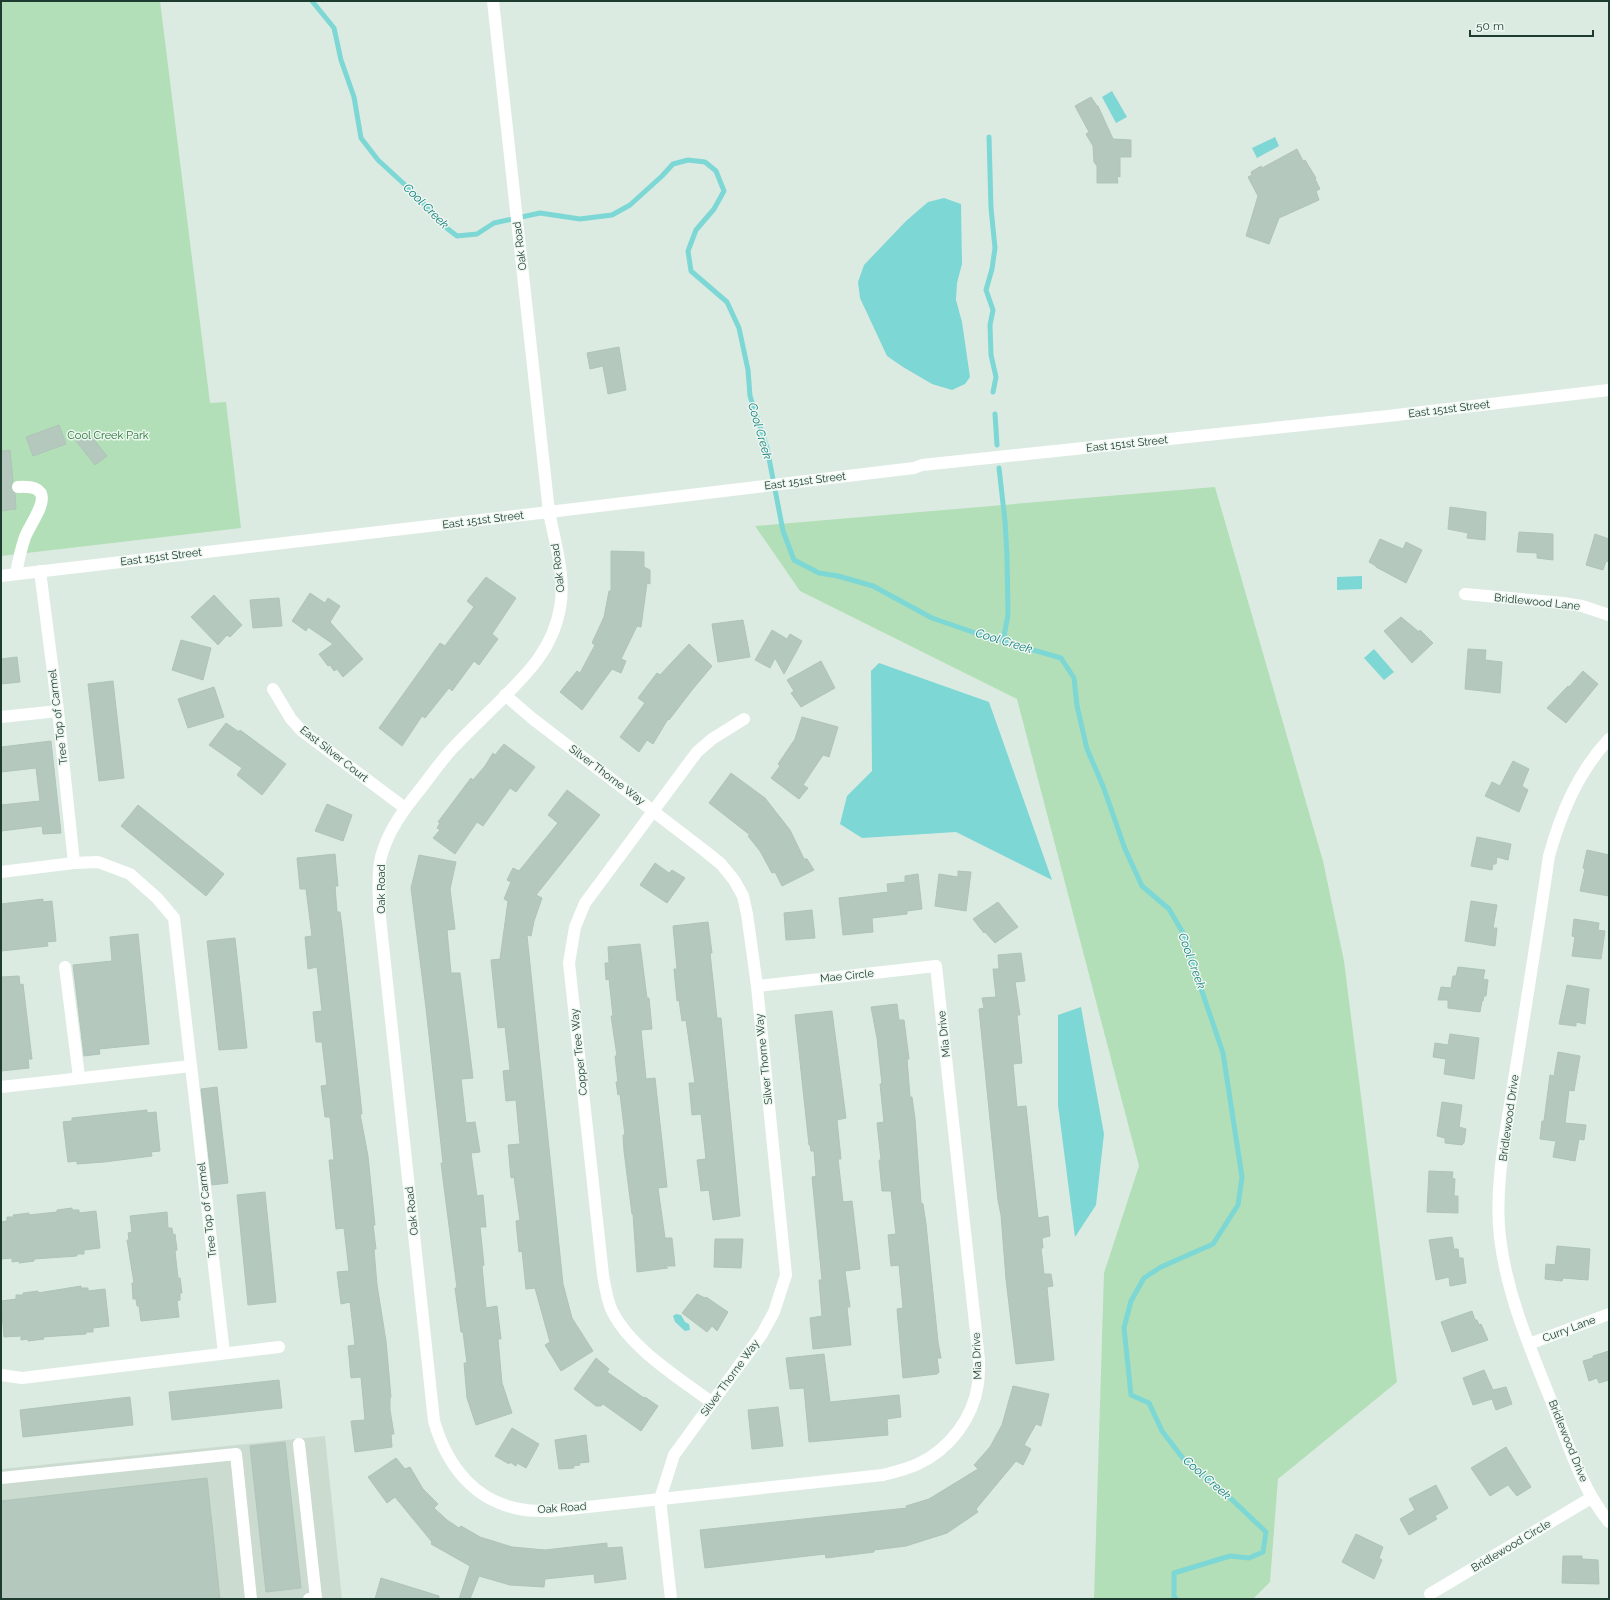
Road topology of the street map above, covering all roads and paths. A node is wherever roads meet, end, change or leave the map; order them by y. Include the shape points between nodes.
1 (493, 1) edge
2 (1609, 390) edge
3 (18, 487) dead end
4 (549, 512) junction
5 (40, 571) junction
6 (16, 574) junction
7 (1, 576) edge
8 (1464, 594) dead end
9 (1609, 615) edge
10 (273, 689) dead end
11 (505, 695) junction
12 (58, 711) junction
13 (1, 717) edge
14 (744, 719) dead end
15 (1609, 739) edge
16 (405, 808) junction
17 (653, 811) junction
18 (74, 863) junction
19 (1, 872) edge
20 (936, 966) joint
21 (65, 967) dead end
22 (757, 986) junction
23 (191, 1066) junction
24 (79, 1078) junction
25 (1, 1087) edge
26 (1609, 1314) edge
27 (1529, 1344) junction
28 (279, 1347) dead end
29 (224, 1354) junction
30 (1, 1375) edge
31 (711, 1402) junction
32 (299, 1444) dead end
33 (1, 1478) edge
34 (1592, 1498) junction
35 (660, 1499) junction
36 (1609, 1522) edge
37 (1430, 1594) dead end
38 (251, 1599) edge
39 (309, 1599) edge
40 (671, 1599) edge

1 - 4 street, Oak Road
2 - 4 street, East 151st Street via 922,465
3 - 6 street via 38,490 42,504 26,536
4 - 5 street, East 151st Street
4 - 11 street, Oak Road via 560,567 561,607 548,646 535,664
5 - 6 street, East 151st Street
5 - 12 street, Tree Top of Carmel
6 - 7 street, East 151st Street
8 - 9 street, Bridlewood Lane via 1563,603
10 - 16 street, East Silver Court via 302,731
11 - 16 street, Oak Road via 451,750
11 - 17 street, Silver Thorne Way
12 - 13 street
12 - 18 street, Tree Top of Carmel
14 - 17 street, Copper Tree Way via 712,739 697,752
15 - 27 street, Bridlewood Drive via 1596,753 1567,802 1549,856 1498,1194 1500,1237 1509,1288
16 - 35 street, Oak Road via 387,840 381,858 378,878 379,908 434,1421 438,1434 456,1471 486,1496 502,1504 525,1510 550,1511
17 - 22 street, Silver Thorne Way via 705,850 734,880 743,896 747,914
17 - 31 street, Copper Tree Way via 585,903 575,927 569,963 602,1275 612,1310 625,1332 645,1352
18 - 19 street, Tree Top of Carmel
18 - 23 street, Tree Top of Carmel via 98,862 130,874 157,898 174,918
20 - 22 street, Mae Circle
20 - 35 street, Mia Drive via 979,1360 978,1384 972,1407 959,1431 936,1453 917,1465 883,1475
21 - 24 street
22 - 31 street, Silver Thorne Way via 786,1275 774,1312 762,1334
23 - 24 street
23 - 29 street, Tree Top of Carmel
24 - 25 street
26 - 27 street, Curry Lane
27 - 34 street, Bridlewood Drive
28 - 29 street
29 - 30 street via 22,1378
31 - 35 street, Silver Thorne Way via 674,1455
32 - 39 street via 316,1598
33 - 38 street via 236,1454
34 - 36 street, Bridlewood Drive
34 - 37 street, Bridlewood Circle
35 - 40 street

